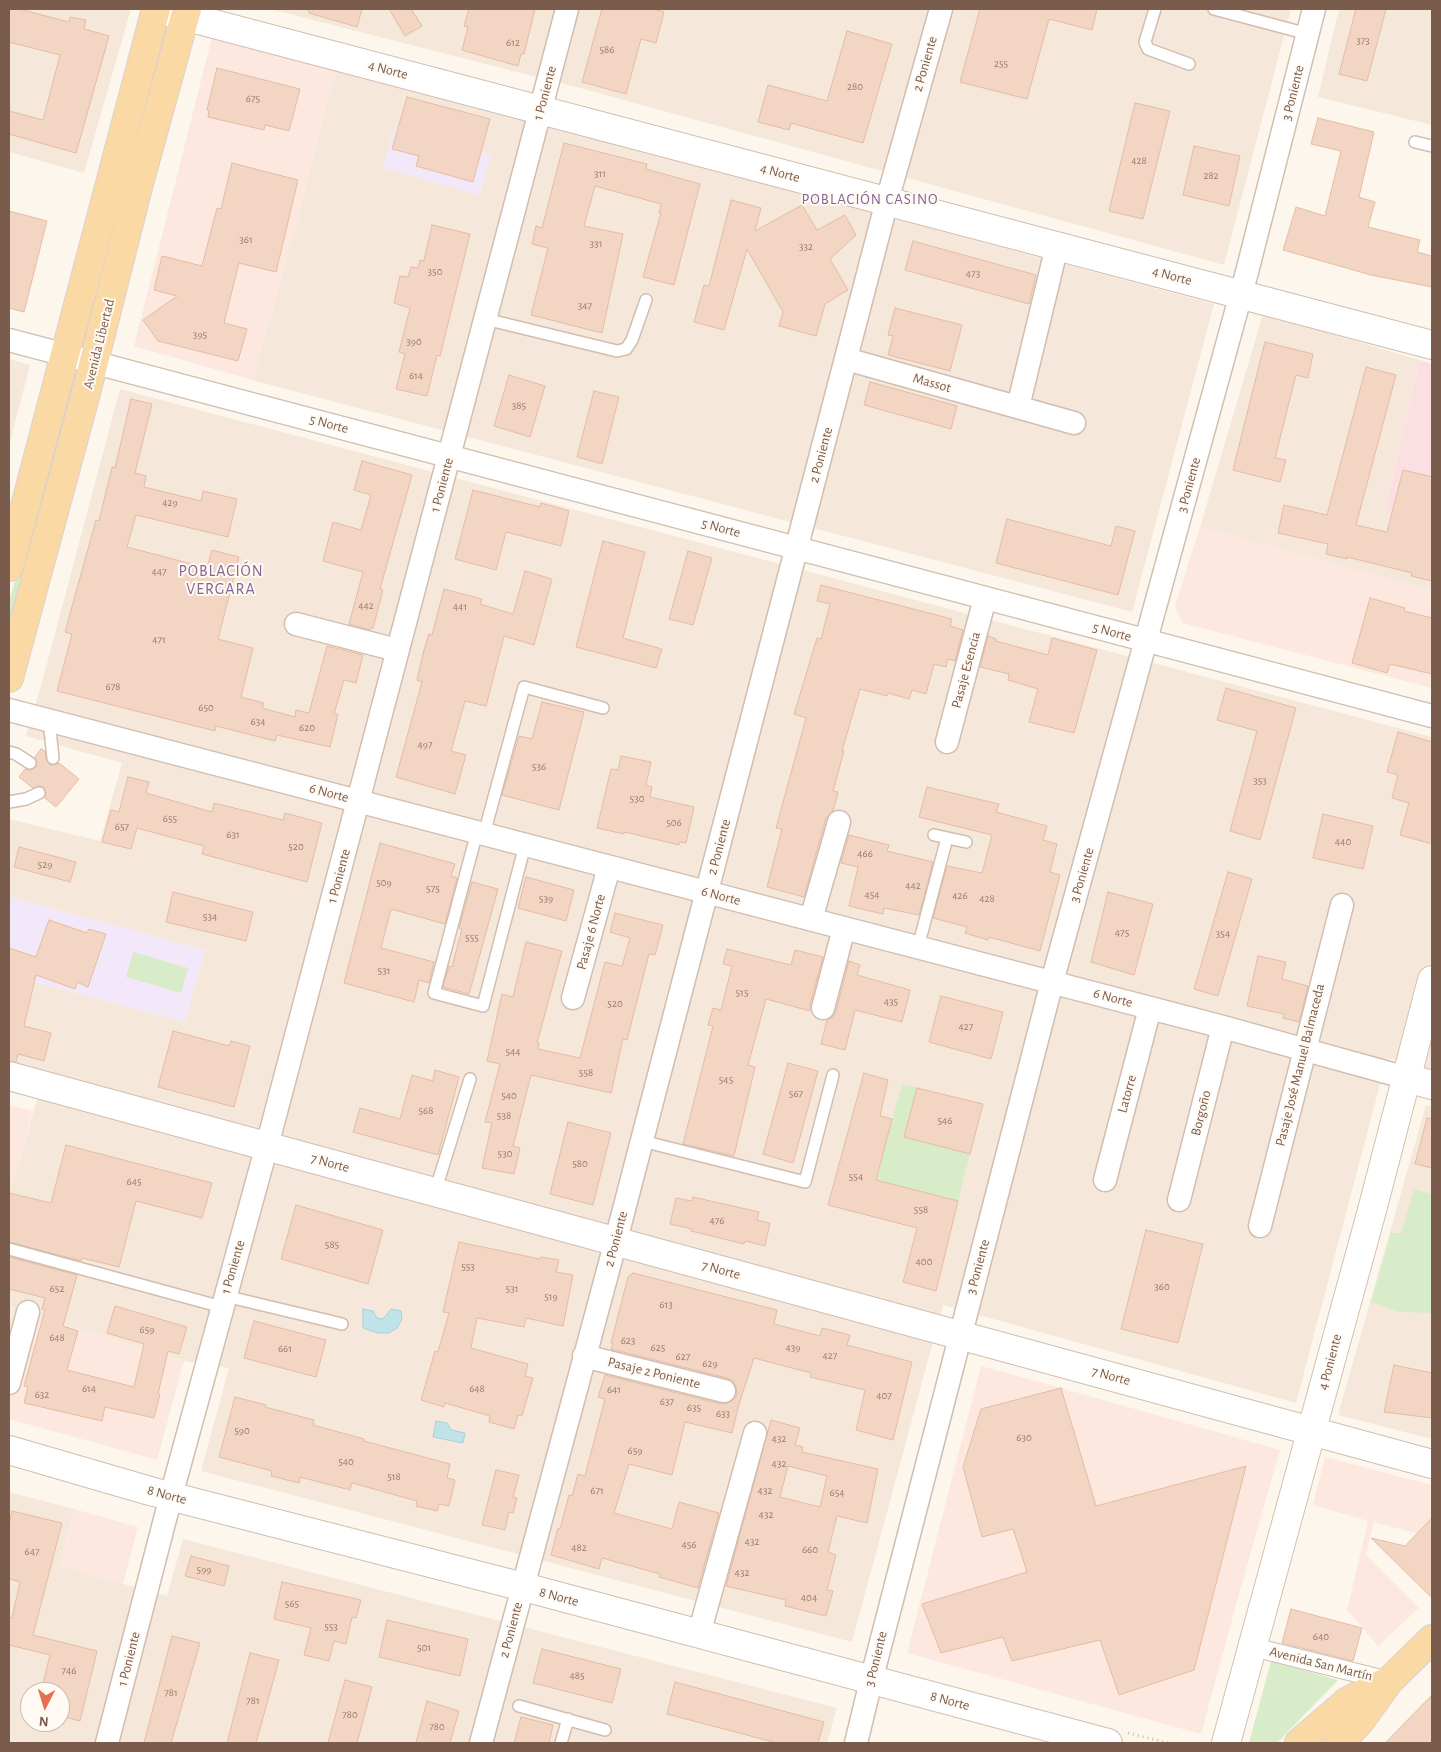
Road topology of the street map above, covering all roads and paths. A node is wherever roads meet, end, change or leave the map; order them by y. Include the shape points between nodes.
1 (156, 9) edge
2 (567, 9) edge
3 (941, 9) edge
4 (1155, 9) edge
5 (1214, 9) edge
6 (1314, 9) edge
7 (186, 13) edge
8 (1308, 34) junction
9 (1189, 64) dead end
10 (540, 110) junction
11 (1415, 142) dead end
12 (1432, 146) edge
13 (887, 201) junction
14 (1057, 246) junction
15 (1241, 294) junction
16 (646, 300) dead end
17 (485, 319) junction
18 (9, 340) edge
19 (1432, 345) edge
20 (66, 355) junction
21 (846, 359) junction
22 (94, 362) junction
23 (1018, 407) junction
24 (1074, 423) dead end
25 (449, 456) junction
26 (797, 548) junction
27 (9, 567) edge
28 (985, 598) junction
29 (296, 624) dead end
30 (1147, 641) junction
31 (397, 650) junction
32 (9, 678) edge
33 (603, 708) dead end
34 (9, 710) edge
35 (1432, 716) edge
36 (49, 720) junction
37 (947, 742) dead end
38 (9, 752) edge
39 (53, 758) dead end
40 (30, 763) dead end
41 (39, 793) dead end
42 (359, 801) junction
43 (9, 802) edge
44 (839, 822) dead end
45 (480, 833) junction
46 (934, 835) dead end
47 (947, 838) junction
48 (966, 842) dead end
49 (525, 845) junction
50 (609, 867) junction
51 (707, 892) junction
52 (1342, 905) dead end
53 (812, 919) junction
54 (844, 928) junction
55 (918, 947) junction
56 (1432, 980) edge
57 (1052, 982) junction
58 (573, 998) dead end
59 (823, 1008) dead end
60 (1150, 1008) junction
61 (1223, 1027) junction
62 (1304, 1049) junction
63 (833, 1074) dead end
64 (9, 1076) edge
65 (470, 1079) dead end
66 (1420, 1081) edge
67 (642, 1141) junction
68 (267, 1146) junction
69 (1104, 1180) dead end
70 (435, 1192) junction
71 (1179, 1200) dead end
72 (1260, 1226) dead end
73 (615, 1241) junction
74 (9, 1249) edge
75 (223, 1301) junction
76 (28, 1312) dead end
77 (342, 1324) dead end
78 (960, 1335) junction
79 (584, 1356) junction
80 (9, 1383) edge
81 (724, 1391) dead end
82 (1312, 1430) junction
83 (755, 1433) dead end
84 (9, 1450) edge
85 (1432, 1464) edge
86 (171, 1496) junction
87 (522, 1587) junction
88 (700, 1634) junction
89 (1432, 1640) edge
90 (1253, 1647) junction
91 (871, 1680) junction
92 (1389, 1681) junction
93 (519, 1706) dead end
94 (568, 1719) junction
95 (605, 1730) dead end
96 (107, 1743) edge
97 (481, 1743) edge
98 (561, 1743) edge
99 (856, 1743) edge
100 (1108, 1743) edge
101 (1226, 1743) edge
102 (1299, 1743) edge
103 (1340, 1743) edge

1 - 7 street, 4 Norte
1 - 20 main road, Avenida Libertad
2 - 10 street, 1 Poniente
3 - 13 street, 2 Poniente
4 - 9 lane via 1145,42 1148,50
5 - 8 lane
6 - 8 street, 3 Poniente
7 - 10 street, 4 Norte
7 - 22 main road, Avenida Libertad
8 - 15 street, 3 Poniente
10 - 13 street, 4 Norte
10 - 17 street, 1 Poniente
11 - 12 lane
13 - 14 street, 4 Norte
13 - 21 street, 2 Poniente
14 - 15 street, 4 Norte
14 - 23 street
15 - 19 street, 4 Norte
15 - 30 street, 3 Poniente
16 - 17 lane via 632,340 626,349 617,351
17 - 25 street, 1 Poniente
18 - 20 street, 5 Norte
20 - 22 street, 5 Norte
20 - 27 main road, Avenida Libertad
21 - 23 street, Massot
21 - 26 street, 2 Poniente
22 - 25 street, 5 Norte
22 - 32 main road, Avenida Libertad
23 - 24 street, Massot
25 - 26 street, 5 Norte
25 - 31 street, 1 Poniente
26 - 28 street, 5 Norte
26 - 51 street, 2 Poniente
28 - 30 street, 5 Norte
28 - 37 street, Pasaje Esencia
29 - 31 street
30 - 35 street, 5 Norte
30 - 57 street, 3 Poniente
31 - 42 street, 1 Poniente
33 - 45 lane via 524,687
34 - 36 street, 6 Norte
36 - 39 lane
36 - 42 street, 6 Norte
38 - 40 lane
41 - 43 lane
42 - 45 street, 6 Norte
42 - 68 street, 1 Poniente
44 - 53 street
45 - 49 street, 6 Norte
45 - 49 lane via 434,993 483,1006
46 - 47 lane
47 - 48 lane
47 - 55 lane
49 - 50 street, 6 Norte
50 - 51 street, 6 Norte
50 - 58 street, Pasaje 6 Norte
51 - 53 street, 6 Norte
51 - 67 street, 2 Poniente
52 - 62 street, Pasaje José Manuel Balmaceda
53 - 54 street, 6 Norte
54 - 55 street, 6 Norte
54 - 59 street
55 - 57 street, 6 Norte
56 - 66 street, 4 Poniente
57 - 60 street, 6 Norte
57 - 78 street, 3 Poniente
60 - 61 street, 6 Norte
60 - 69 street, Latorre
61 - 62 street, 6 Norte
61 - 71 street, Borgoño
62 - 66 street, 6 Norte
62 - 72 street, Pasaje José Manuel Balmaceda
63 - 67 lane via 805,1182
64 - 68 street, 7 Norte
65 - 70 lane
66 - 82 street, 4 Poniente
67 - 73 street, 2 Poniente
68 - 70 street, 7 Norte
68 - 75 street, 1 Poniente
70 - 73 street, 7 Norte
73 - 78 street, 7 Norte
73 - 79 street, 2 Poniente
74 - 75 lane
75 - 77 lane
75 - 86 street, 1 Poniente
76 - 80 street
78 - 82 street, 7 Norte
78 - 91 street, 3 Poniente
79 - 81 street, Pasaje 2 Poniente
79 - 87 street, 2 Poniente
82 - 85 street, 7 Norte
82 - 90 street, 4 Poniente
83 - 88 street
84 - 86 street, 8 Norte
86 - 87 street, 8 Norte
86 - 96 street, 1 Poniente
87 - 88 street, 8 Norte
87 - 97 street, 2 Poniente
88 - 91 street, 8 Norte
89 - 92 main road, Avenida San Martín
90 - 92 street, Avenida San Martín
90 - 101 street, 4 Poniente
91 - 99 street, 3 Poniente
91 - 100 street, 8 Norte
92 - 102 main road, Avenida San Martín via 1348,1701
92 - 103 main road, Avenida San Martín
93 - 94 lane
94 - 95 lane
94 - 98 lane

